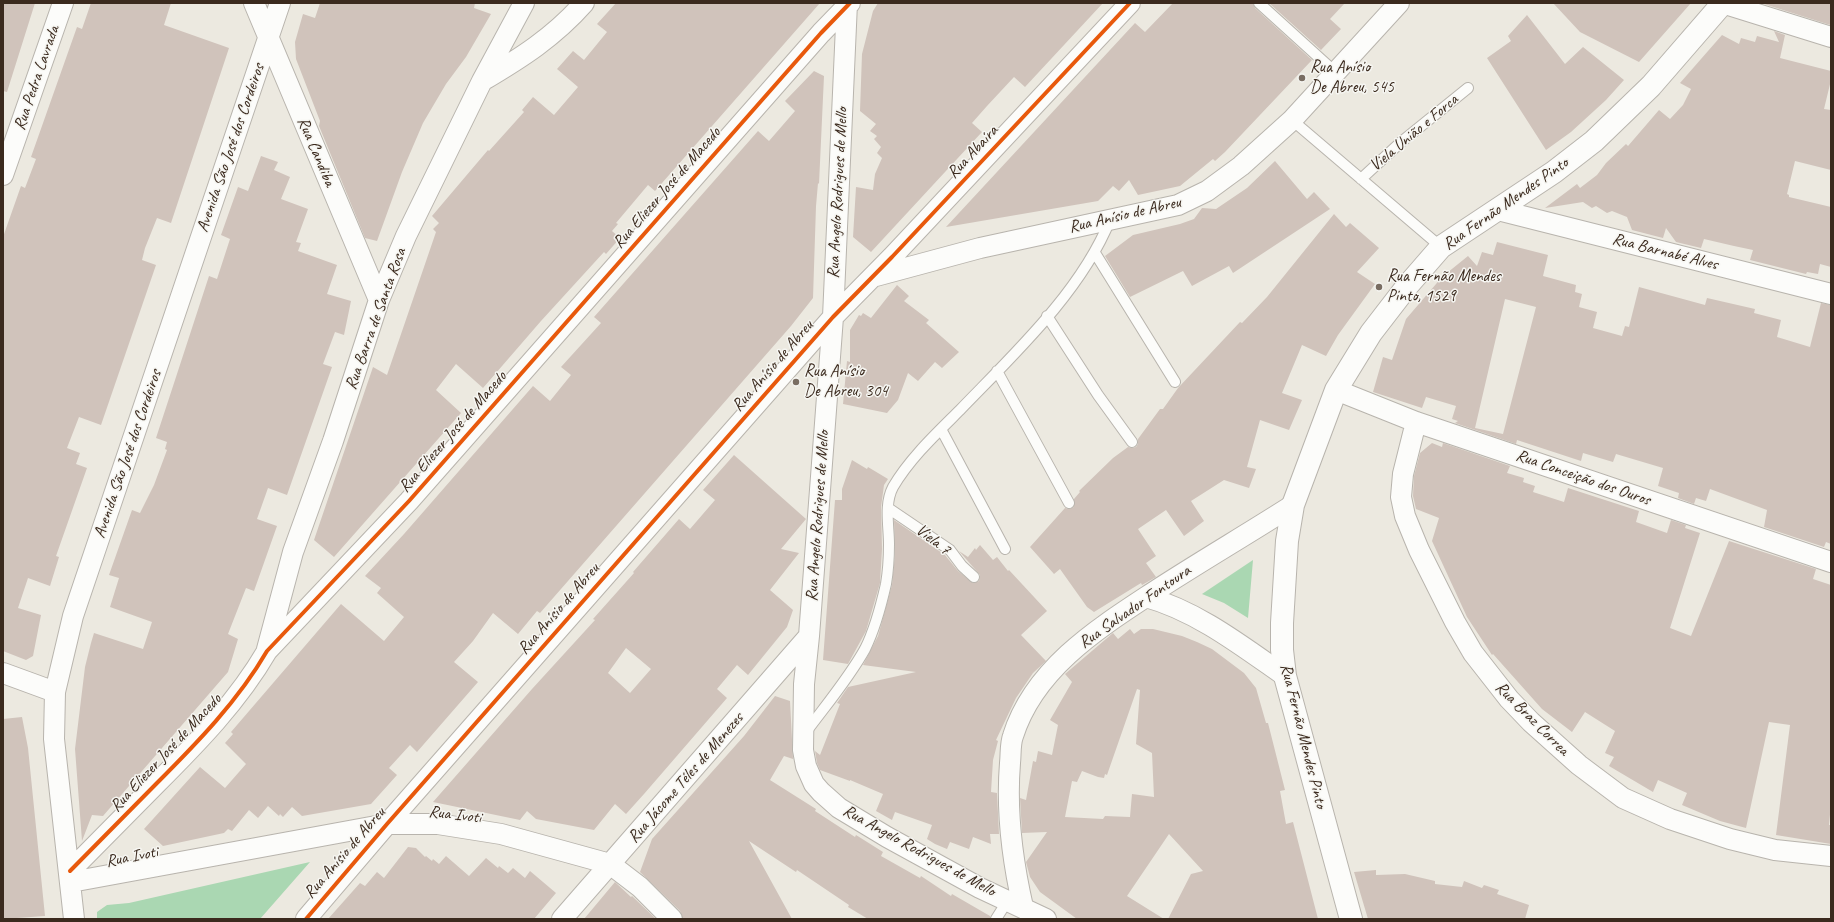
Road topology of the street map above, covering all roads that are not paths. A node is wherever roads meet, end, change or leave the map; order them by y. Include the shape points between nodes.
1 (63, 3) edge
2 (254, 3) edge
3 (280, 3) edge
4 (524, 3) edge
5 (584, 3) edge
6 (1130, 3) edge
7 (1259, 3) edge
8 (1398, 3) edge
9 (1723, 3) edge
10 (848, 4) edge
11 (1831, 37) edge
12 (268, 39) junction
13 (1335, 72) junction
14 (482, 82) junction
15 (1468, 88) dead end
16 (1292, 120) junction
17 (3, 175) edge
18 (1361, 179) junction
19 (1498, 210) junction
20 (1110, 220) junction
21 (1442, 247) junction
22 (1095, 252) junction
23 (873, 277) junction
24 (1831, 294) edge
25 (379, 300) junction
26 (1047, 316) junction
27 (833, 317) junction
28 (997, 371) junction
29 (1175, 382) dead end
30 (1336, 390) junction
31 (1416, 422) junction
32 (941, 428) junction
33 (1132, 442) dead end
34 (1069, 503) dead end
35 (1293, 505) junction
36 (888, 508) junction
37 (1005, 550) dead end
38 (1831, 562) edge
39 (974, 577) dead end
40 (1146, 597) junction
41 (810, 636) junction
42 (267, 651) junction
43 (3, 673) edge
44 (1285, 676) junction
45 (55, 692) junction
46 (803, 737) junction
47 (387, 824) junction
48 (1831, 856) edge
49 (610, 864) junction
50 (70, 877) junction
51 (1015, 903) junction
52 (74, 919) edge
53 (306, 919) edge
54 (562, 919) edge
55 (672, 919) edge
56 (996, 919) edge
57 (1046, 919) edge
58 (1350, 919) edge

1 - 17 street, Rua Pedra Lavrada
2 - 12 street, Rua Candiba
3 - 12 street, Avenida São José dos Cordeiros
4 - 14 street, Rua Barra de Santa Rosa
5 - 14 street via 564,25 526,56
6 - 23 street, Rua Abaíra
7 - 13 lane
8 - 13 street, Rua Anísio de Abreu
9 - 11 street
9 - 19 street, Rua Fernão Mendes Pinto via 1651,86 1594,141
10 - 27 street, Rua Angelo Rodrigues de Mello
10 - 42 street, Rua Eliezer José de Macedo via 409,501
12 - 25 street, Rua Candiba
12 - 45 street, Avenida São José dos Cordeiros via 73,616
13 - 16 street, Rua Anísio de Abreu
14 - 25 street, Rua Barra de Santa Rosa via 406,236
15 - 18 lane, Viela União e Forca via 1400,143
16 - 18 lane
16 - 20 street, Rua Anísio de Abreu via 1241,166 1207,191 1178,205
18 - 21 lane
19 - 21 street, Rua Fernão Mendes Pinto
19 - 24 street, Rua Barnabé Alves
20 - 22 lane
20 - 23 street, Rua Anísio de Abreu via 980,248
21 - 30 street, Rua Fernão Mendes Pinto via 1408,285 1371,333
22 - 26 lane
22 - 29 lane
23 - 27 street, Rua Abaíra
25 - 42 street, Rua Barra de Santa Rosa via 333,441 292,552
26 - 28 lane
26 - 33 lane
27 - 41 street, Rua Angelo Rodrigues de Mello
27 - 47 street, Rua Anísio de Abreu
28 - 32 lane
28 - 34 lane
30 - 31 street, Rua Conceição dos Ouros
30 - 35 street, Rua Fernão Mendes Pinto
31 - 38 street, Rua Conceição dos Ouros
31 - 48 street, Rua Braz Correa via 1403,474 1401,497 1405,516 1455,622 1473,653 1509,699 1579,765 1623,798 1670,819 1730,839 1775,850
32 - 36 lane via 893,487
32 - 37 lane
35 - 40 street, Rua Salvador Fontoura
35 - 44 street, Rua Fernão Mendes Pinto via 1287,541 1282,623
36 - 39 lane, Viela 7 via 950,550
36 - 46 lane via 886,583 878,615 865,648
40 - 44 street via 1168,603 1196,618
40 - 51 street, Rua Salvador Fontoura via 1077,646 1042,681 1027,704 1012,736 1008,789
41 - 46 street, Rua Angelo Rodrigues de Mello via 804,684
41 - 49 street, Rua Jácome Téles de Menezes
42 - 50 street, Rua Eliezer José de Macedo via 256,671 200,741
43 - 45 street
44 - 58 street, Rua Fernão Mendes Pinto
45 - 50 street, Avenida São José dos Cordeiros via 54,739
46 - 51 street, Rua Angelo Rodrigues de Mello via 806,766 814,784 839,808 947,871
47 - 49 street, Rua Ivoti via 438,824 501,834
47 - 50 street, Rua Ivoti
47 - 53 street, Rua Anísio de Abreu
49 - 54 street, Rua Jácome Téles de Menezes
49 - 55 street, Rua Ivoti via 640,887
50 - 52 street, Avenida São José dos Cordeiros
51 - 56 lane
51 - 57 street

